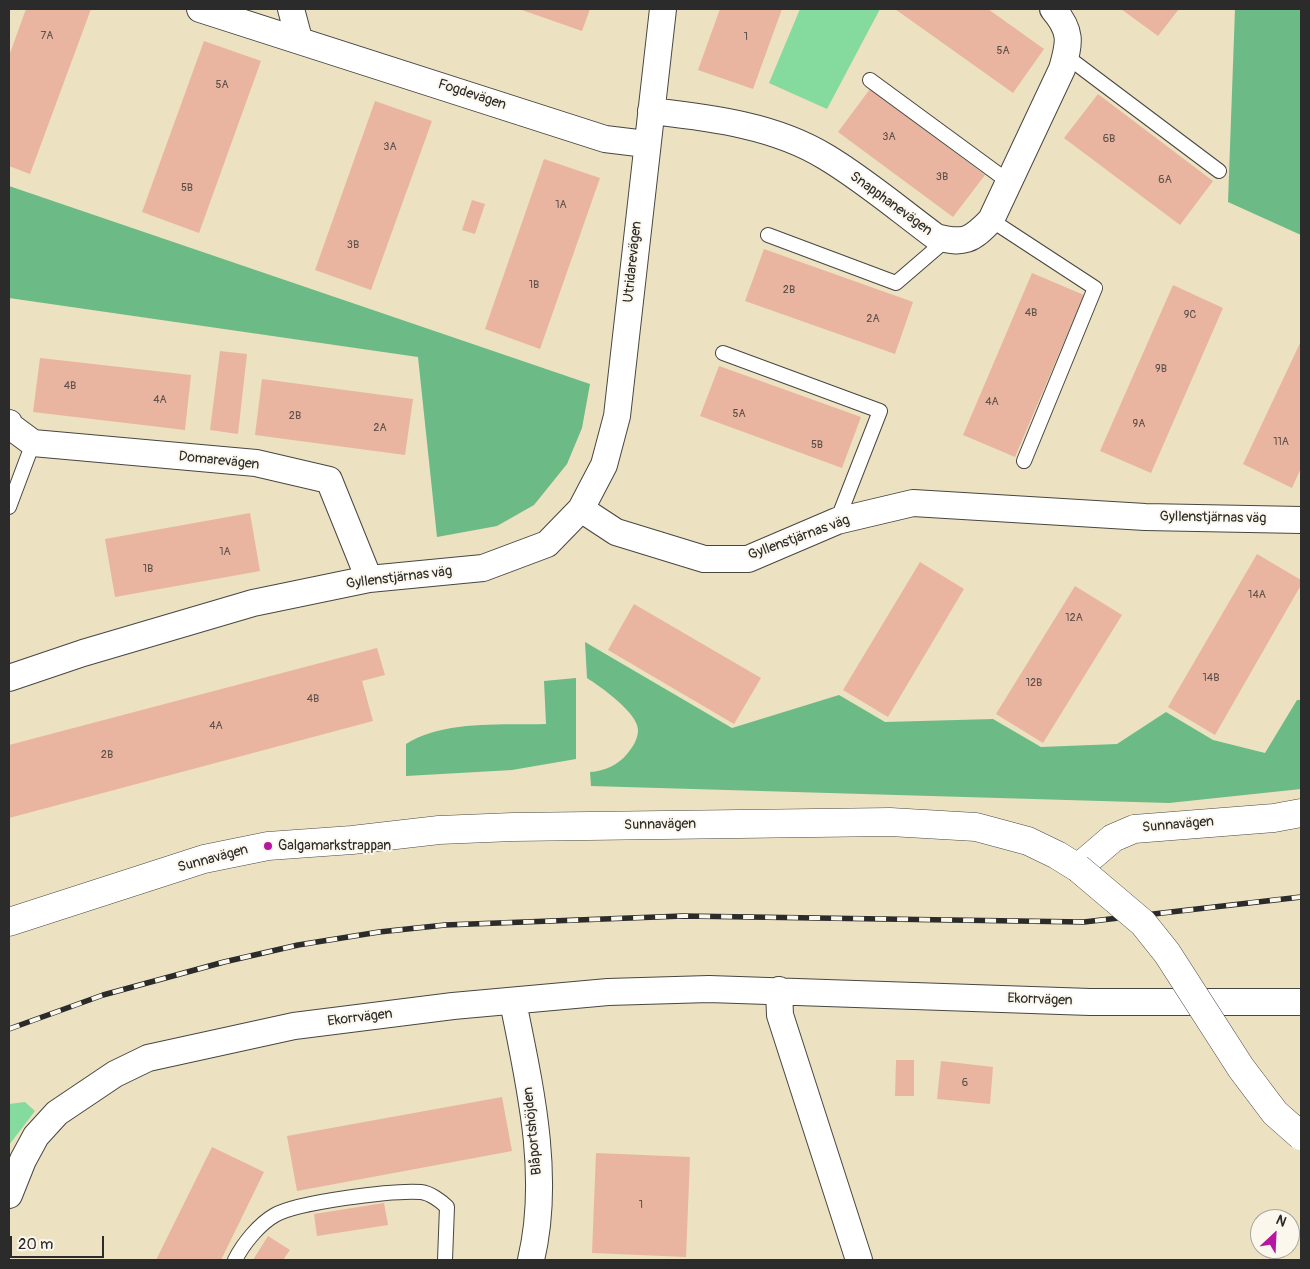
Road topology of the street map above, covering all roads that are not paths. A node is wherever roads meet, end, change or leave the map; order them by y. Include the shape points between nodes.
1 (200, 9) edge
2 (290, 9) edge
3 (663, 9) edge
4 (1053, 9) edge
5 (299, 39) junction
6 (1066, 56) junction
7 (870, 80) dead end
8 (651, 111) junction
9 (646, 144) junction
10 (1219, 172) dead end
11 (1009, 182) junction
12 (991, 220) junction
13 (768, 235) dead end
14 (946, 240) junction
15 (723, 353) dead end
16 (9, 423) edge
17 (21, 440) edge
18 (1024, 461) dead end
19 (9, 507) edge
20 (581, 509) junction
21 (1301, 520) edge
22 (838, 521) junction
23 (369, 579) junction
24 (9, 678) edge
25 (1301, 813) edge
26 (1078, 868) junction
27 (9, 922) edge
28 (779, 990) junction
29 (513, 1002) junction
30 (1301, 1002) edge
31 (1301, 1136) edge
32 (9, 1195) edge
33 (235, 1260) edge
34 (445, 1260) edge
35 (531, 1260) edge
36 (859, 1260) edge

1 - 5 street, Fogdevägen
2 - 5 street
3 - 8 street, Utridarevägen
4 - 6 street, Snapphanevägen via 1066,24 1069,45
5 - 9 street, Fogdevägen via 605,139
6 - 10 lane
6 - 11 street, Snapphanevägen
7 - 11 lane
8 - 9 street, Utridarevägen
8 - 14 street, Snapphanevägen via 710,118 770,132 794,142 826,156 936,237
9 - 20 street, Utridarevägen via 617,416 604,466
11 - 12 street, Snapphanevägen
12 - 14 street, Snapphanevägen via 976,235 956,242
12 - 18 lane via 1095,288
13 - 14 lane via 896,283
15 - 22 lane via 880,411
16 - 17 street
17 - 19 lane
17 - 23 street, Domarevägen via 256,464 329,480
20 - 22 street, Gyllenstjärnas väg via 616,532 704,559 748,559
20 - 23 street, Gyllenstjärnas väg via 548,544 483,568
21 - 22 street, Gyllenstjärnas väg via 1145,517 913,503
23 - 24 street, Gyllenstjärnas väg via 253,603
25 - 26 main road, Sunnavägen via 1134,829 1113,838
26 - 27 main road, Sunnavägen via 1028,842 976,827 890,822 439,830 268,846 204,860
26 - 31 main road, bridge via 1143,922 1269,1106
28 - 29 street, Ekorrvägen via 608,992
28 - 30 street, Ekorrvägen via 1090,1002
28 - 36 street via 780,1015
29 - 32 street, Ekorrvägen via 452,1006 294,1026 148,1058 115,1074 56,1113 36,1136 22,1160
29 - 35 street, Blåportshöjden via 527,1072 539,1161 538,1231
33 - 34 lane via 261,1225 288,1209 423,1192 447,1207

